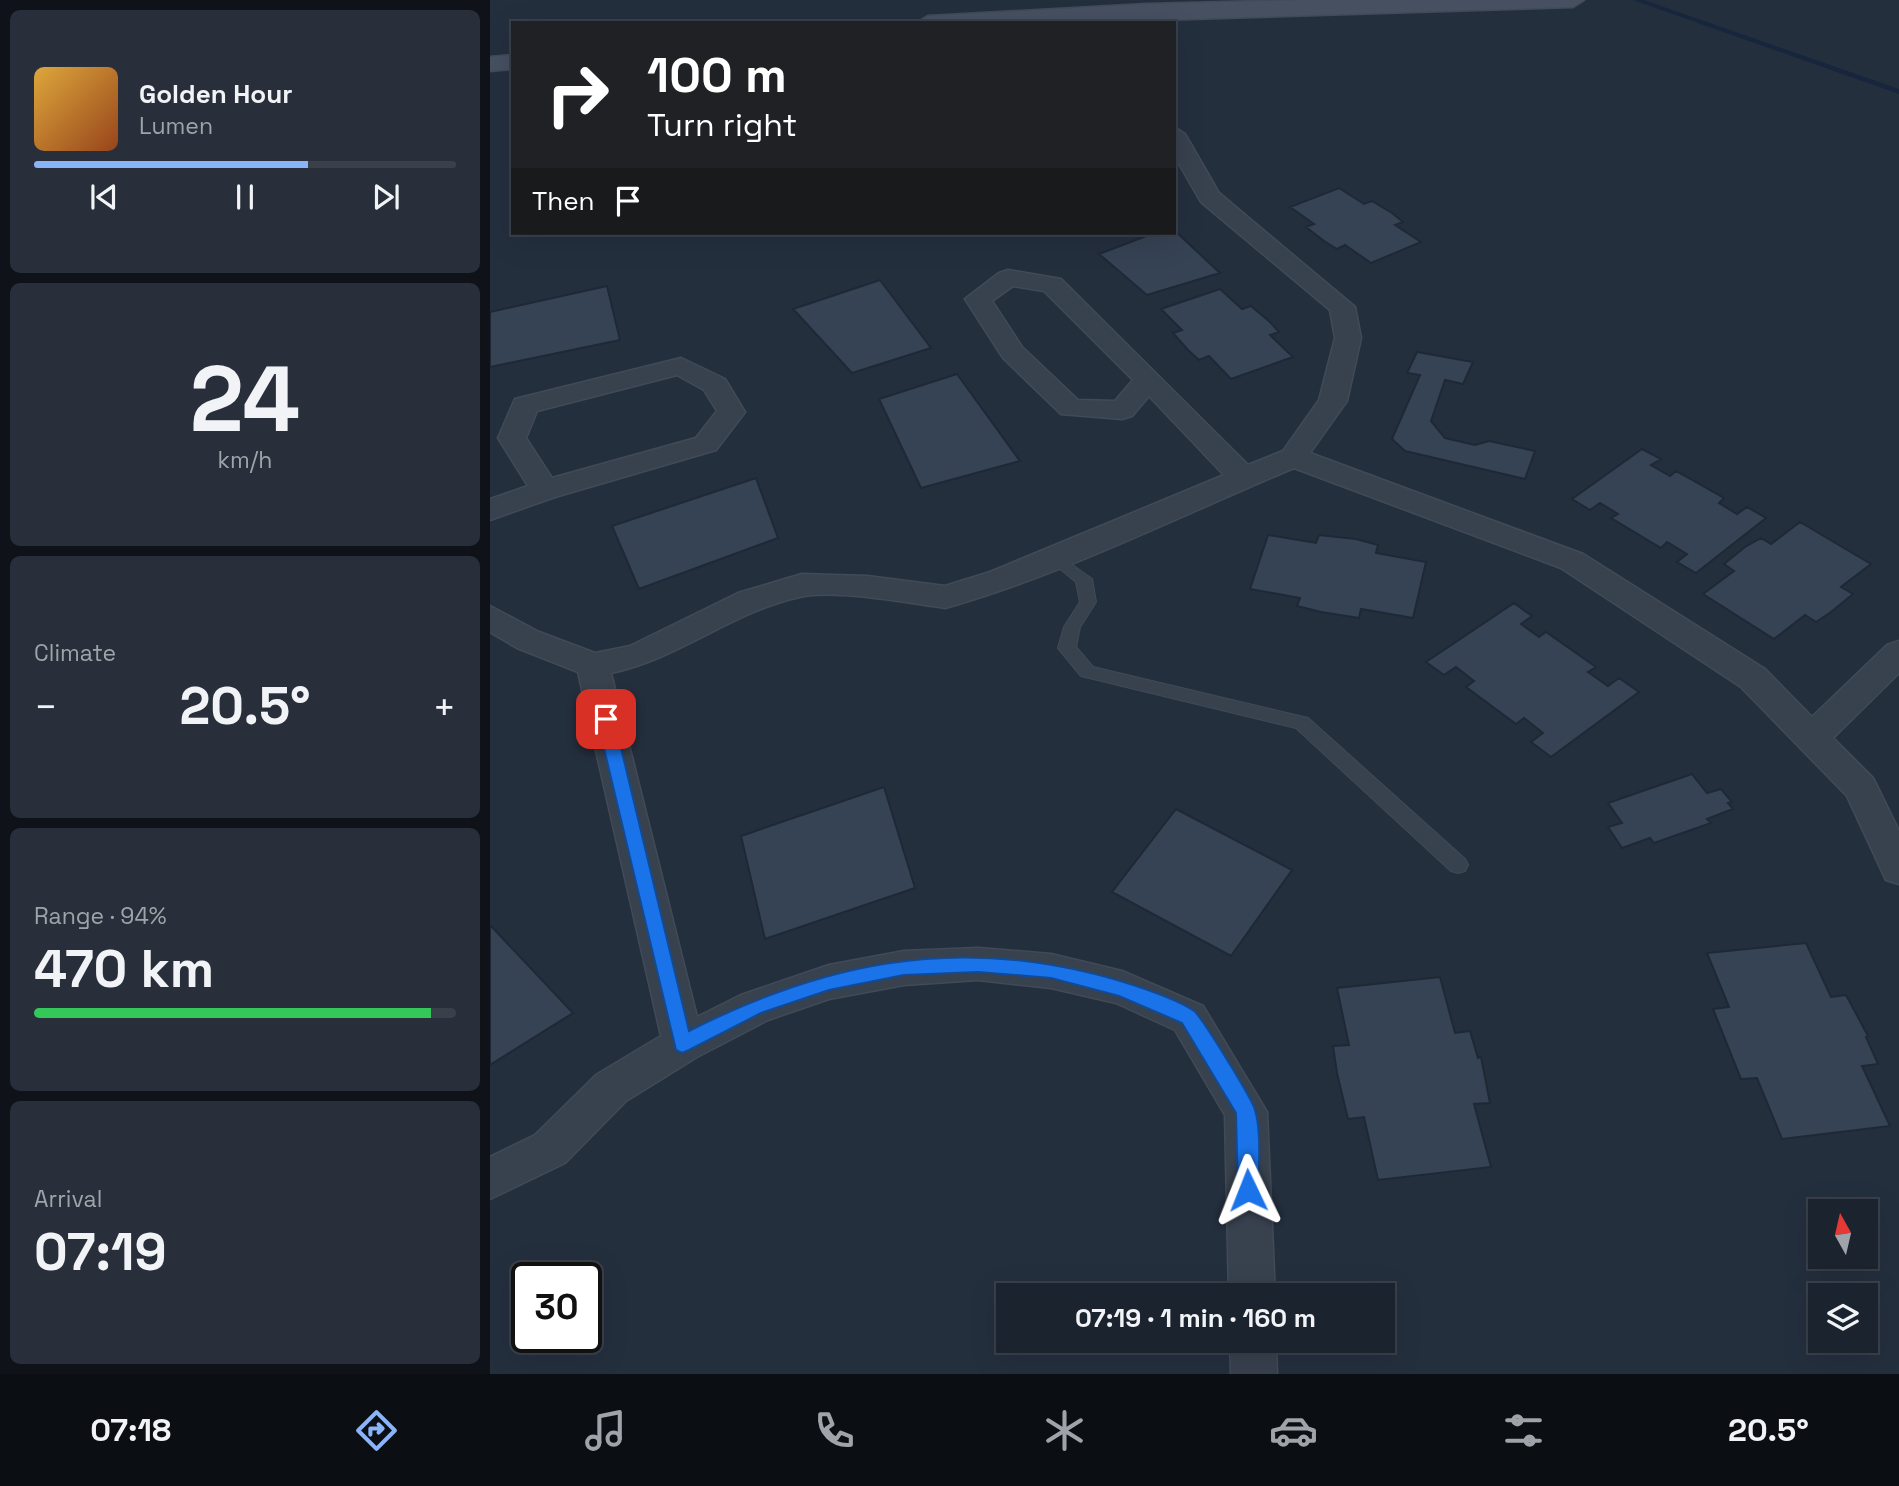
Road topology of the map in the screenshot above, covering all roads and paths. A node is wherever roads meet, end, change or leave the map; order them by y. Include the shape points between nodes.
1 (1573, 0) edge
2 (1147, 17) edge
3 (1001, 21) edge
4 (511, 62) edge
5 (490, 64) edge
6 (1176, 138) edge
7 (1148, 380) junction
8 (1293, 457) junction
9 (1244, 478) junction
10 (545, 490) junction
11 (490, 510) edge
12 (1054, 557) junction
13 (490, 617) edge
14 (1899, 653) edge
15 (593, 665) junction
16 (1812, 737) junction
17 (1458, 865) dead end
18 (1899, 869) edge
19 (682, 1044) junction
20 (490, 1179) edge
21 (1252, 1283) edge
22 (1253, 1353) edge
23 (1254, 1374) edge

1 - 2 street
2 - 3 street
4 - 5 street
6 - 8 street via 1209,197 1342,307 1348,338 1333,401
7 - 7 street via 1052,284 1008,278 978,299 1013,352 1071,408 1122,410
7 - 9 street
8 - 9 street
8 - 16 street via 1572,561 1754,678
9 - 12 street
10 - 10 street via 706,444 731,412 715,384 681,366 525,405 512,438
10 - 11 street
12 - 15 street via 945,597 802,585 749,601 638,656
12 - 17 lane via 1084,579 1088,602 1072,627 1067,648 1087,672 1303,723
13 - 15 street via 528,640
14 - 16 street
15 - 19 street
16 - 18 street via 1861,788
19 - 20 street via 611,1088 550,1149
19 - 21 street via 755,1007 829,982 904,968 978,964 1051,971 1122,988 1189,1017 1246,1112
22 - 23 street

